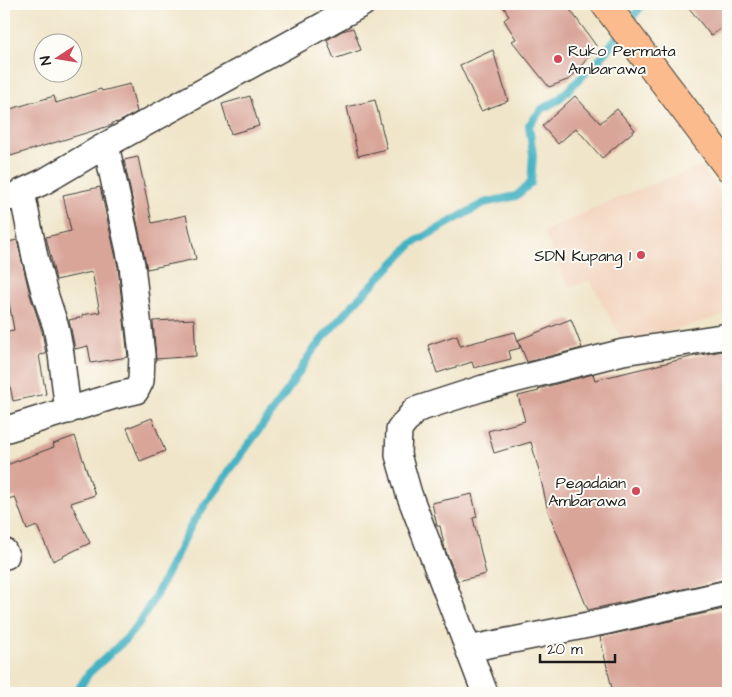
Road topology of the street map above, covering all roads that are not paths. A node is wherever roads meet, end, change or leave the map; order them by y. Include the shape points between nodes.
1 (362, 4) edge
2 (605, 4) edge
3 (106, 145) junction
4 (728, 165) edge
5 (13, 196) edge
6 (728, 336) edge
7 (68, 411) junction
8 (4, 430) edge
9 (728, 593) edge
10 (468, 649) junction
11 (485, 693) edge

1 - 3 street
2 - 4 main road
3 - 5 street
3 - 7 street via 132,265 142,381 136,390
5 - 7 street via 56,327
6 - 10 street via 623,352 483,388 415,410 399,430 398,455 409,494
7 - 8 street
9 - 10 street
10 - 11 street

